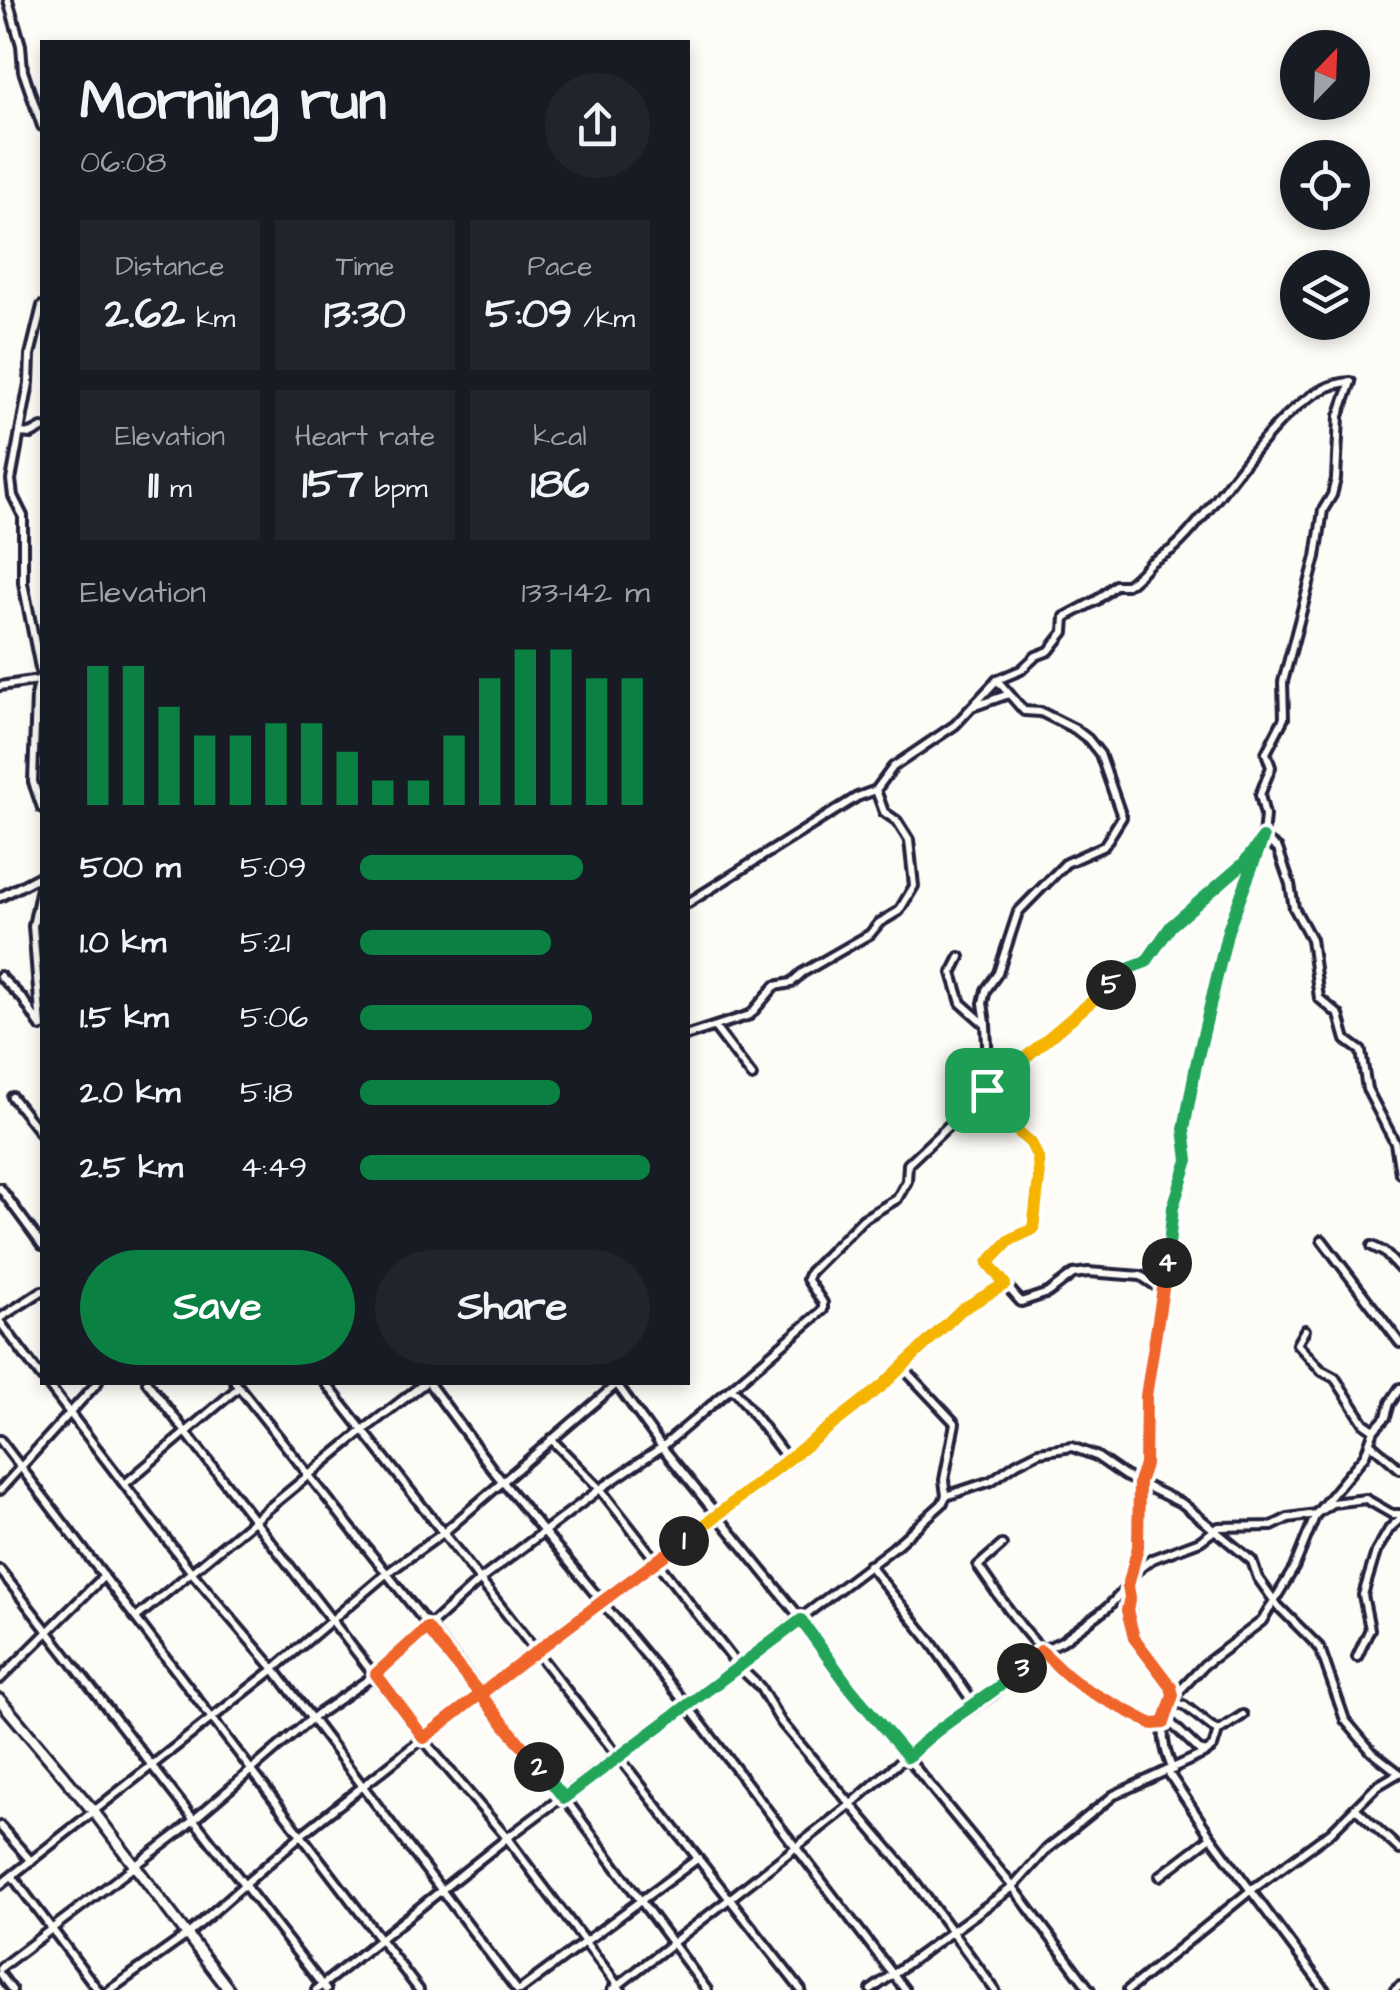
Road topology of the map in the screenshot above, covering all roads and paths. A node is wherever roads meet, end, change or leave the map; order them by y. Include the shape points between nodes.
1 (8, 0) edge
2 (40, 120) edge
3 (40, 314) edge
4 (40, 429) edge
5 (20, 433) junction
6 (40, 658) edge
7 (1010, 676) junction
8 (40, 678) edge
9 (997, 680) junction
10 (0, 686) edge
11 (40, 693) edge
12 (1010, 694) junction
13 (975, 706) junction
14 (876, 790) junction
15 (40, 802) edge
16 (1263, 838) junction
17 (40, 880) edge
18 (40, 891) edge
19 (0, 897) edge
20 (690, 902) edge
21 (960, 956) dead end
22 (38, 966) edge
23 (0, 976) edge
24 (40, 997) edge
25 (40, 1025) edge
26 (986, 1025) junction
27 (716, 1029) junction
28 (690, 1035) edge
29 (752, 1076) dead end
30 (985, 1091) junction
31 (12, 1097) dead end
32 (40, 1132) edge
33 (1400, 1173) edge
34 (0, 1188) edge
35 (1322, 1240) dead end
36 (40, 1242) edge
37 (1372, 1246) dead end
38 (1400, 1269) edge
39 (1005, 1284) junction
40 (1164, 1285) junction
41 (40, 1292) edge
42 (0, 1320) edge
43 (1305, 1330) dead end
44 (1400, 1344) edge
45 (903, 1368) junction
46 (40, 1375) edge
47 (48, 1385) edge
48 (95, 1385) edge
49 (150, 1385) edge
50 (237, 1385) edge
51 (327, 1385) edge
52 (423, 1385) edge
53 (429, 1385) edge
54 (615, 1385) edge
55 (618, 1385) edge
56 (1400, 1388) edge
57 (731, 1389) junction
58 (69, 1414) junction
59 (1374, 1430) junction
60 (184, 1431) junction
61 (360, 1432) junction
62 (551, 1439) junction
63 (0, 1440) edge
64 (1370, 1444) junction
65 (662, 1447) junction
66 (788, 1461) junction
67 (20, 1468) junction
68 (1400, 1470) edge
69 (308, 1476) junction
70 (126, 1482) junction
71 (504, 1482) junction
72 (1139, 1482) junction
73 (600, 1489) junction
74 (0, 1490) edge
75 (946, 1496) junction
76 (1316, 1514) junction
77 (718, 1516) junction
78 (1400, 1517) edge
79 (255, 1520) junction
80 (1216, 1529) junction
81 (544, 1532) junction
82 (444, 1533) junction
83 (1002, 1544) dead end
84 (656, 1561) junction
85 (869, 1566) junction
86 (0, 1570) edge
87 (193, 1574) junction
88 (386, 1574) junction
89 (1133, 1574) junction
90 (104, 1576) junction
91 (480, 1580) junction
92 (1128, 1586) junction
93 (1274, 1598) junction
94 (601, 1603) junction
95 (137, 1618) junction
96 (333, 1619) junction
97 (801, 1620) junction
98 (427, 1628) junction
99 (47, 1631) junction
100 (534, 1650) junction
101 (1041, 1651) junction
102 (1357, 1657) dead end
103 (738, 1666) junction
104 (274, 1669) junction
105 (376, 1674) junction
106 (0, 1678) edge
107 (480, 1694) junction
108 (0, 1700) edge
109 (1172, 1700) junction
110 (974, 1704) junction
111 (688, 1705) junction
112 (1243, 1714) dead end
113 (211, 1718) junction
114 (312, 1719) junction
115 (1164, 1723) junction
116 (1218, 1731) junction
117 (424, 1738) junction
118 (1202, 1752) junction
119 (908, 1757) junction
120 (617, 1759) junction
121 (151, 1767) junction
122 (251, 1770) junction
123 (1170, 1772) junction
124 (1396, 1774) edge
125 (362, 1787) junction
126 (564, 1798) junction
127 (849, 1806) junction
128 (1356, 1808) junction
129 (94, 1812) junction
130 (194, 1819) junction
131 (0, 1826) edge
132 (300, 1836) junction
133 (1211, 1837) junction
134 (507, 1838) junction
135 (794, 1848) junction
136 (1400, 1850) edge
137 (697, 1859) junction
138 (31, 1861) junction
139 (134, 1865) junction
140 (12, 1876) junction
141 (1160, 1876) dead end
142 (244, 1884) junction
143 (0, 1885) edge
144 (1012, 1887) junction
145 (440, 1891) junction
146 (1250, 1891) junction
147 (729, 1899) junction
148 (640, 1902) junction
149 (49, 1928) junction
150 (951, 1932) junction
151 (187, 1935) junction
152 (380, 1938) junction
153 (586, 1944) junction
154 (671, 1944) junction
155 (0, 1971) edge
156 (892, 1974) junction
157 (321, 1988) edge
158 (617, 1989) edge
159 (12, 1990) edge
160 (98, 1990) edge
161 (110, 1990) edge
162 (229, 1990) edge
163 (419, 1990) edge
164 (518, 1990) edge
165 (707, 1990) edge
166 (801, 1990) edge
167 (871, 1990) edge
168 (904, 1990) edge
169 (996, 1990) edge
170 (1090, 1990) edge
171 (1128, 1990) edge
172 (1325, 1990) edge

1 - 2 street
3 - 5 street
4 - 5 street
5 - 6 street via 12,488 24,516 23,583
7 - 9 street
7 - 12 street
7 - 16 street via 1058,642 1070,613 1117,584 1127,586 1175,547 1281,422 1324,387 1351,382 1339,416 1336,479 1284,682 1284,718 1266,753 1271,768 1260,795
8 - 10 street
9 - 12 street
9 - 13 street
11 - 15 street via 34,782
12 - 13 street
12 - 26 street via 1024,711 1040,712 1088,740 1100,754 1122,818 1104,846 1066,863 1018,912 986,990
13 - 14 street via 893,767
14 - 20 street
14 - 27 street via 909,840 915,876 906,902 870,934 791,983 775,986 750,1015
16 - 30 street via 1171,926 1146,962 1130,968
16 - 33 street via 1278,849 1310,939 1319,998 1339,1015 1346,1040 1361,1051 1368,1092 1395,1143
16 - 40 street via 1228,930 1196,1065 1184,1129 1188,1160 1173,1207
17 - 19 street
18 - 22 street via 34,926
21 - 26 street via 952,972 958,998
22 - 24 street
23 - 25 street
26 - 30 street
27 - 28 street
27 - 29 street
30 - 39 street via 1038,1158 1033,1229 1010,1240 988,1263
30 - 57 street via 908,1164 897,1198 863,1219 810,1272 807,1279 823,1310
31 - 32 street
34 - 36 street
35 - 44 street
37 - 38 street
39 - 40 street via 1021,1302 1088,1272
39 - 45 street via 961,1310
40 - 72 street
41 - 42 street
42 - 46 street
43 - 59 street via 1297,1344
45 - 66 street
45 - 75 street via 955,1423
47 - 58 street
48 - 58 street
49 - 60 street
50 - 60 street
50 - 69 street
51 - 61 street
52 - 61 street
53 - 71 street
54 - 62 street
55 - 65 street
56 - 59 street
57 - 65 street
57 - 66 street
58 - 67 street
58 - 70 street
59 - 64 street
60 - 70 street
60 - 79 street
61 - 69 street
61 - 82 street
62 - 71 street
62 - 73 street
63 - 67 street
64 - 68 street
64 - 76 street
65 - 73 street
65 - 77 street
66 - 77 street
67 - 74 street
67 - 90 street
69 - 79 street
69 - 88 street
70 - 87 street
71 - 81 street
71 - 82 street
72 - 75 street via 1072,1447 1039,1452 990,1481
72 - 80 street
72 - 89 street
73 - 81 street
73 - 84 street
75 - 85 street
76 - 78 street via 1332,1503 1366,1500
76 - 80 street via 1272,1526
76 - 93 street
77 - 84 street
77 - 97 street
78 - 102 street via 1376,1552 1363,1602 1370,1629
79 - 87 street
79 - 96 street
80 - 89 street
80 - 93 street via 1252,1561
81 - 91 street
81 - 94 street
82 - 88 street
82 - 91 street
83 - 101 street via 978,1566
84 - 94 street
84 - 103 street
85 - 97 street
85 - 110 street
86 - 99 street
87 - 95 street
87 - 104 street
88 - 96 street
88 - 98 street
89 - 92 street
90 - 95 street
90 - 99 street
91 - 98 street
91 - 100 street
92 - 101 street via 1074,1633
92 - 109 street via 1134,1638 1164,1674
93 - 109 street via 1262,1621 1204,1665
93 - 124 street via 1320,1648 1345,1720
94 - 100 street
94 - 111 street
95 - 113 street
96 - 104 street
96 - 105 street
97 - 103 street
97 - 119 street
98 - 105 street
98 - 107 street
99 - 106 street
99 - 121 street
100 - 107 street
100 - 120 street
101 - 110 street
101 - 115 street via 1120,1708
103 - 111 street
103 - 127 street
104 - 113 street
104 - 114 street
105 - 114 street
105 - 117 street
107 - 117 street
107 - 126 street
108 - 129 street
109 - 115 street
109 - 116 street
110 - 119 street
111 - 120 street
111 - 135 street
112 - 116 street
113 - 121 street
113 - 122 street
114 - 122 street
114 - 125 street
115 - 118 street
115 - 123 street
116 - 118 street via 1213,1747
117 - 125 street
117 - 134 street
118 - 123 street
119 - 127 street
119 - 144 street
120 - 126 street
120 - 137 street
121 - 129 street
121 - 130 street
122 - 130 street
122 - 132 street
123 - 133 street
123 - 144 street via 1114,1795
124 - 128 street
125 - 132 street
125 - 145 street
126 - 134 street
126 - 148 street
127 - 135 street
127 - 150 street
128 - 136 street
128 - 146 street
129 - 138 street
129 - 139 street
130 - 139 street
130 - 142 street
131 - 138 street
132 - 142 street
132 - 152 street
133 - 141 street
133 - 146 street
134 - 145 street
134 - 153 street
135 - 147 street
135 - 156 street
137 - 147 street
137 - 148 street
138 - 140 street
139 - 149 street
139 - 151 street
140 - 143 street
140 - 149 street
142 - 151 street
142 - 157 street
144 - 150 street
144 - 170 street
145 - 152 street
145 - 164 street
146 - 171 street
146 - 172 street
147 - 154 street
147 - 166 street
148 - 153 street
148 - 154 street
149 - 155 street
149 - 160 street
150 - 156 street
150 - 169 street
151 - 161 street
151 - 162 street
152 - 157 street
152 - 163 street
153 - 158 street
153 - 164 street
154 - 158 street
154 - 165 street
155 - 159 street
156 - 167 street
156 - 168 street

